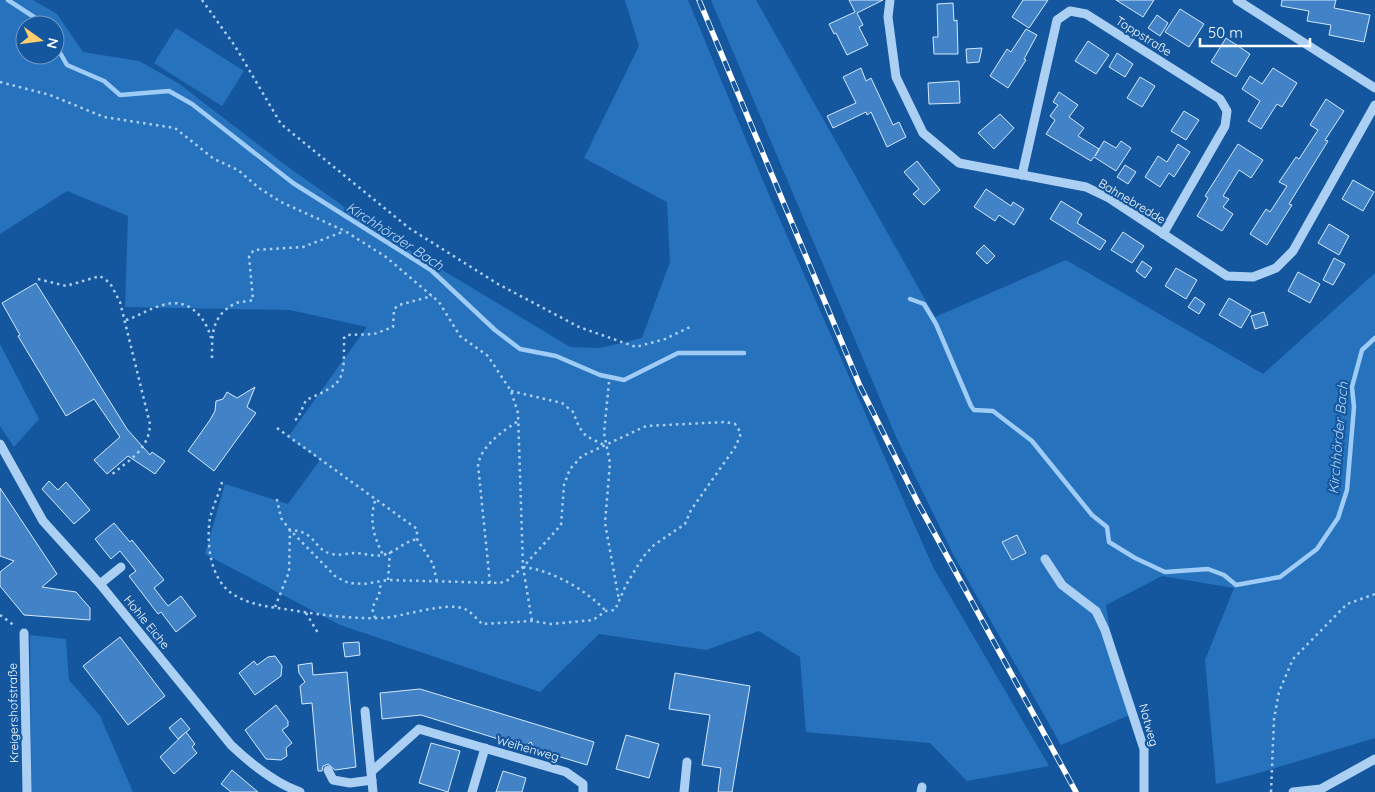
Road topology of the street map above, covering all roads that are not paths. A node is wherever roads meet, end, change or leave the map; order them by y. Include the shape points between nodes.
1 (890, 0) edge
2 (1237, 0) edge
3 (1375, 88) edge
4 (1375, 105) edge
5 (1022, 175) junction
6 (1163, 234) junction
7 (0, 444) edge
8 (1045, 559) dead end
9 (121, 566) dead end
10 (100, 584) junction
11 (24, 633) road end
12 (365, 711) dead end
13 (485, 748) junction
14 (1375, 759) edge
15 (687, 762) dead end
16 (328, 770) dead end
17 (372, 776) junction
18 (27, 792) edge
19 (300, 792) edge
20 (373, 792) edge
21 (472, 792) edge
22 (583, 792) edge
23 (684, 792) edge
24 (1144, 792) edge
25 (1293, 792) edge

1 - 5 street, Bahnebredde via 888,17 896,77 923,133 959,163
2 - 3 street
4 - 6 street, Bahnebredde via 1293,251 1276,268 1253,277 1227,276
5 - 6 street, Bahnebredde via 1086,187 1109,198
5 - 6 street, Toppstraße via 1058,20 1070,11 1086,14 1220,99 1227,110 1225,126
7 - 10 street, Hohle Eiche via 43,521
8 - 24 street, Notweg via 1062,585 1096,611 1118,666 1144,749
9 - 10 street
10 - 19 street, Hohle Eiche via 231,745 287,787
11 - 18 street, Kreigershofstraße
12 - 17 street
13 - 17 street, Weihenweg via 419,729
13 - 21 street, Weihenweg
13 - 22 street, Weihenweg via 566,772 582,784
14 - 25 street via 1321,789
15 - 23 street
16 - 17 street via 333,780 341,783
17 - 20 street

